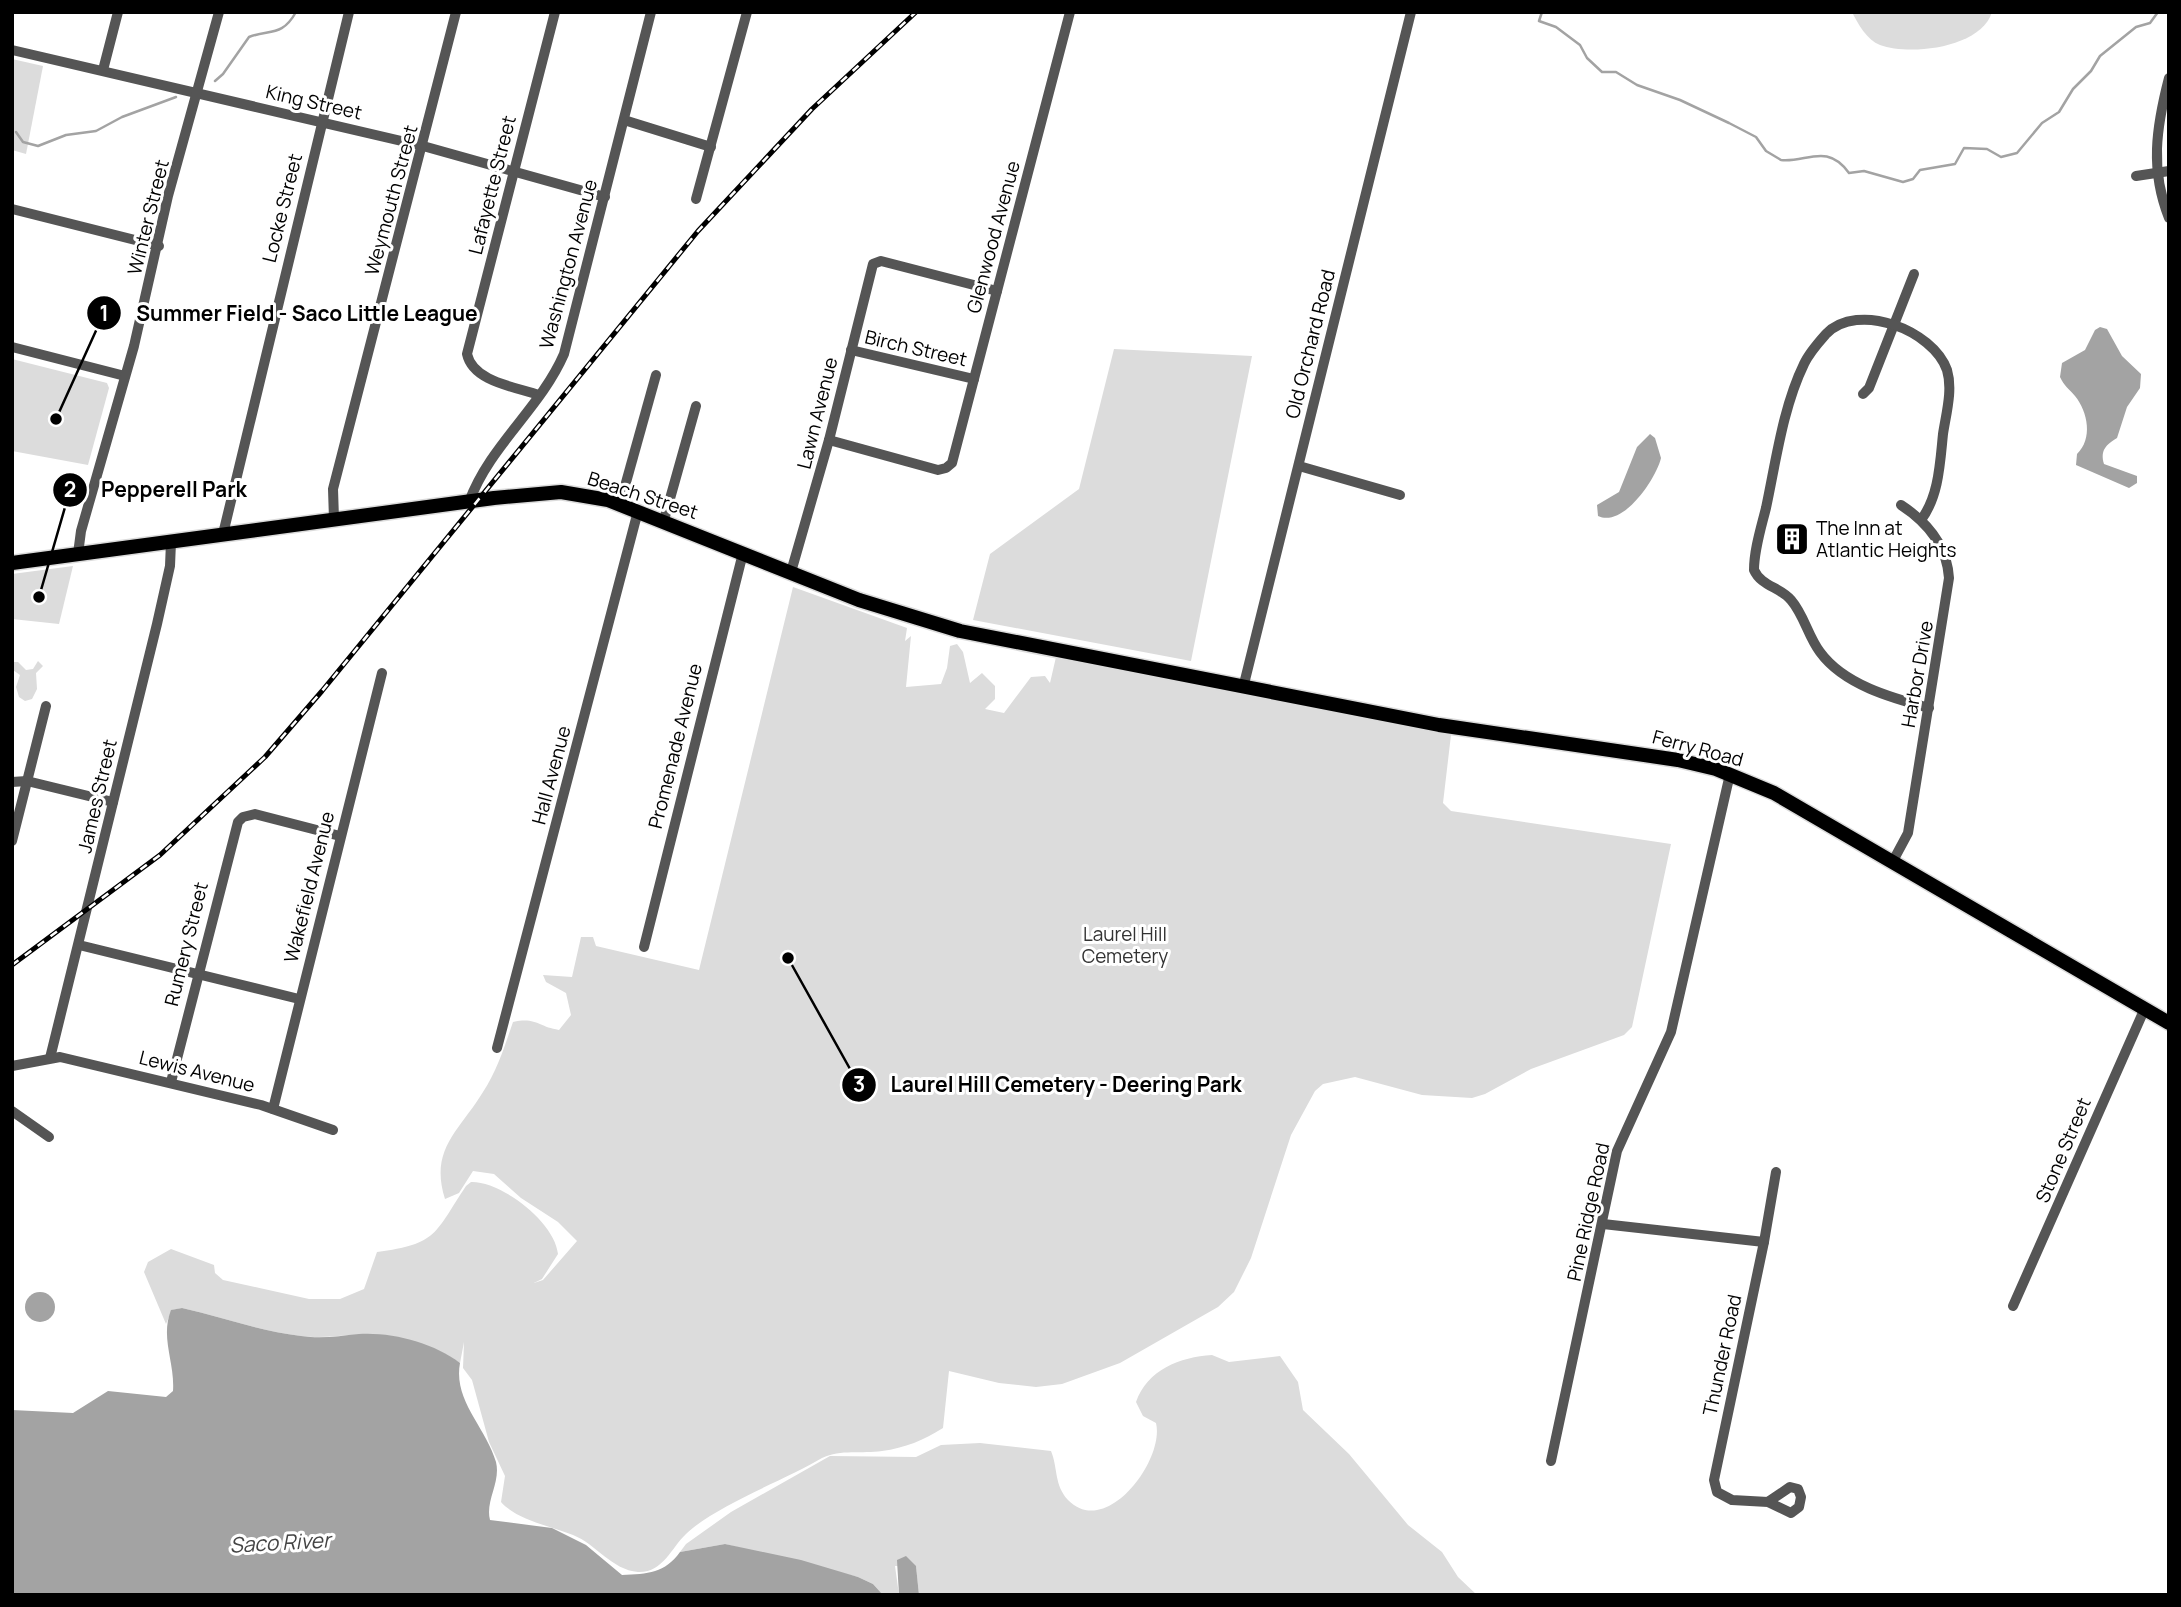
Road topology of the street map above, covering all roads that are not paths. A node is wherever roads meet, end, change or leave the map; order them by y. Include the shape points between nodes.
1 (118, 12) edge
2 (219, 12) edge
3 (349, 12) edge
4 (457, 12) edge
5 (555, 12) edge
6 (651, 12) edge
7 (747, 12) edge
8 (1070, 12) edge
9 (1411, 12) edge
10 (12, 50) edge
11 (103, 70) junction
12 (2169, 78) edge
13 (198, 92) junction
14 (624, 120) junction
15 (321, 122) junction
16 (423, 146) junction
17 (711, 147) junction
18 (514, 170) junction
19 (2169, 171) edge
20 (2155, 173) junction
21 (2136, 176) dead end
22 (605, 197) junction
23 (696, 199) dead end
24 (12, 209) edge
25 (2169, 218) edge
26 (159, 246) junction
27 (1914, 274) dead end
28 (997, 291) junction
29 (1893, 326) junction
30 (12, 347) edge
31 (851, 350) junction
32 (656, 375) dead end
33 (125, 376) junction
34 (974, 379) junction
35 (1863, 394) dead end
36 (539, 395) junction
37 (696, 406) dead end
38 (829, 440) junction
39 (1299, 466) junction
40 (1400, 495) dead end
41 (469, 502) junction
42 (620, 504) junction
43 (1901, 505) dead end
44 (638, 511) junction
45 (334, 519) junction
46 (664, 520) junction
47 (1921, 520) junction
48 (223, 534) junction
49 (171, 542) junction
50 (743, 553) junction
51 (78, 554) junction
52 (12, 563) edge
53 (791, 572) junction
54 (382, 673) dead end
55 (1244, 684) junction
56 (46, 706) dead end
57 (1929, 708) junction
58 (1730, 774) junction
59 (27, 781) junction
60 (12, 782) edge
61 (113, 802) junction
62 (340, 836) junction
63 (12, 841) edge
64 (1893, 861) junction
65 (79, 945) junction
66 (644, 947) dead end
67 (196, 974) junction
68 (299, 999) junction
69 (2146, 1008) junction
70 (2169, 1023) edge
71 (497, 1048) dead end
72 (50, 1058) junction
73 (12, 1066) edge
74 (171, 1082) junction
75 (273, 1109) junction
76 (12, 1111) edge
77 (333, 1130) dead end
78 (50, 1137) dead end
79 (1776, 1172) dead end
80 (1603, 1224) junction
81 (1765, 1242) junction
82 (2014, 1306) dead end
83 (1551, 1461) dead end
84 (1768, 1502) dead end

1 - 11 street
2 - 13 street, Winter Street
3 - 15 street, Locke Street
4 - 16 street, Weymouth Street
5 - 18 street, Lafayette Street
6 - 14 street, Washington Avenue
7 - 17 street
8 - 28 street, Glenwood Avenue
9 - 39 street, Old Orchard Road
10 - 11 street, King Street
11 - 13 street, King Street
12 - 20 street
13 - 15 street, King Street
13 - 26 street, Winter Street
14 - 17 street
14 - 22 street, Washington Avenue
15 - 16 street, King Street
15 - 48 street, Locke Street
16 - 18 street, King Street
16 - 45 street, Weymouth Street via 333,489
17 - 23 street
18 - 22 street, King Street
18 - 36 street, Lafayette Street via 468,350 472,365 489,378
19 - 20 street
20 - 21 street
20 - 25 street
22 - 36 street, Washington Avenue via 565,354
24 - 26 street
26 - 33 street, Winter Street
27 - 29 street
28 - 31 street, Lawn Avenue via 875,262
28 - 34 street, Glenwood Avenue
29 - 35 street
29 - 47 street via 1931,346 1948,377 1933,500
29 - 57 street via 1858,320 1833,328 1804,363 1755,573 1791,600 1817,649 1837,668 1885,695
30 - 33 street
31 - 34 street, Birch Street
31 - 38 street, Lawn Avenue
32 - 42 street
33 - 51 street, Winter Street
34 - 38 street, Glenwood Avenue via 953,460 946,468 937,470
36 - 41 street, Washington Avenue via 486,463
37 - 46 street
38 - 53 street, Lawn Avenue
39 - 40 street
39 - 55 street, Old Orchard Road
41 - 42 main road, Beach Street via 561,492
41 - 45 main road, Beach Street
42 - 44 main road, Beach Street
43 - 47 street, Harbor Drive
44 - 46 main road, Beach Street
44 - 71 street, Hall Avenue
45 - 48 main road, Beach Street
46 - 50 main road, Beach Street
47 - 57 street, Harbor Drive via 1938,541 1949,578
48 - 49 main road, Beach Street
49 - 51 main road, Beach Street
49 - 61 street, James Street via 159,612
50 - 53 main road, Beach Street
50 - 66 street, Promenade Avenue
51 - 52 main road, Beach Street
53 - 55 main road, Beach Street via 942,626
54 - 62 street, Wakefield Avenue
55 - 58 main road, Ferry Road via 1439,725 1678,760
56 - 59 street
57 - 64 street, Harbor Drive via 1908,833
58 - 64 main road, Ferry Road via 1774,793
58 - 80 street, Pine Ridge Road via 1671,1032 1617,1151
59 - 60 street
59 - 61 street
59 - 63 street
61 - 65 street, James Street
62 - 67 street, Rumery Street via 255,814 243,817 232,834
62 - 68 street, Wakefield Avenue
64 - 69 main road, Ferry Road
65 - 67 street
65 - 72 street, James Street
67 - 68 street
67 - 74 street, Rumery Street
68 - 75 street, Wakefield Avenue
69 - 70 main road, Ferry Road
69 - 82 street, Stone Street
72 - 73 street, Lewis Avenue
72 - 74 street, Lewis Avenue
74 - 75 street, Lewis Avenue
75 - 77 street, Lewis Avenue
76 - 78 street
79 - 81 street, Thunder Road
80 - 81 street
80 - 83 street, Pine Ridge Road
81 - 84 street, Thunder Road via 1714,1480 1717,1492 1725,1498

